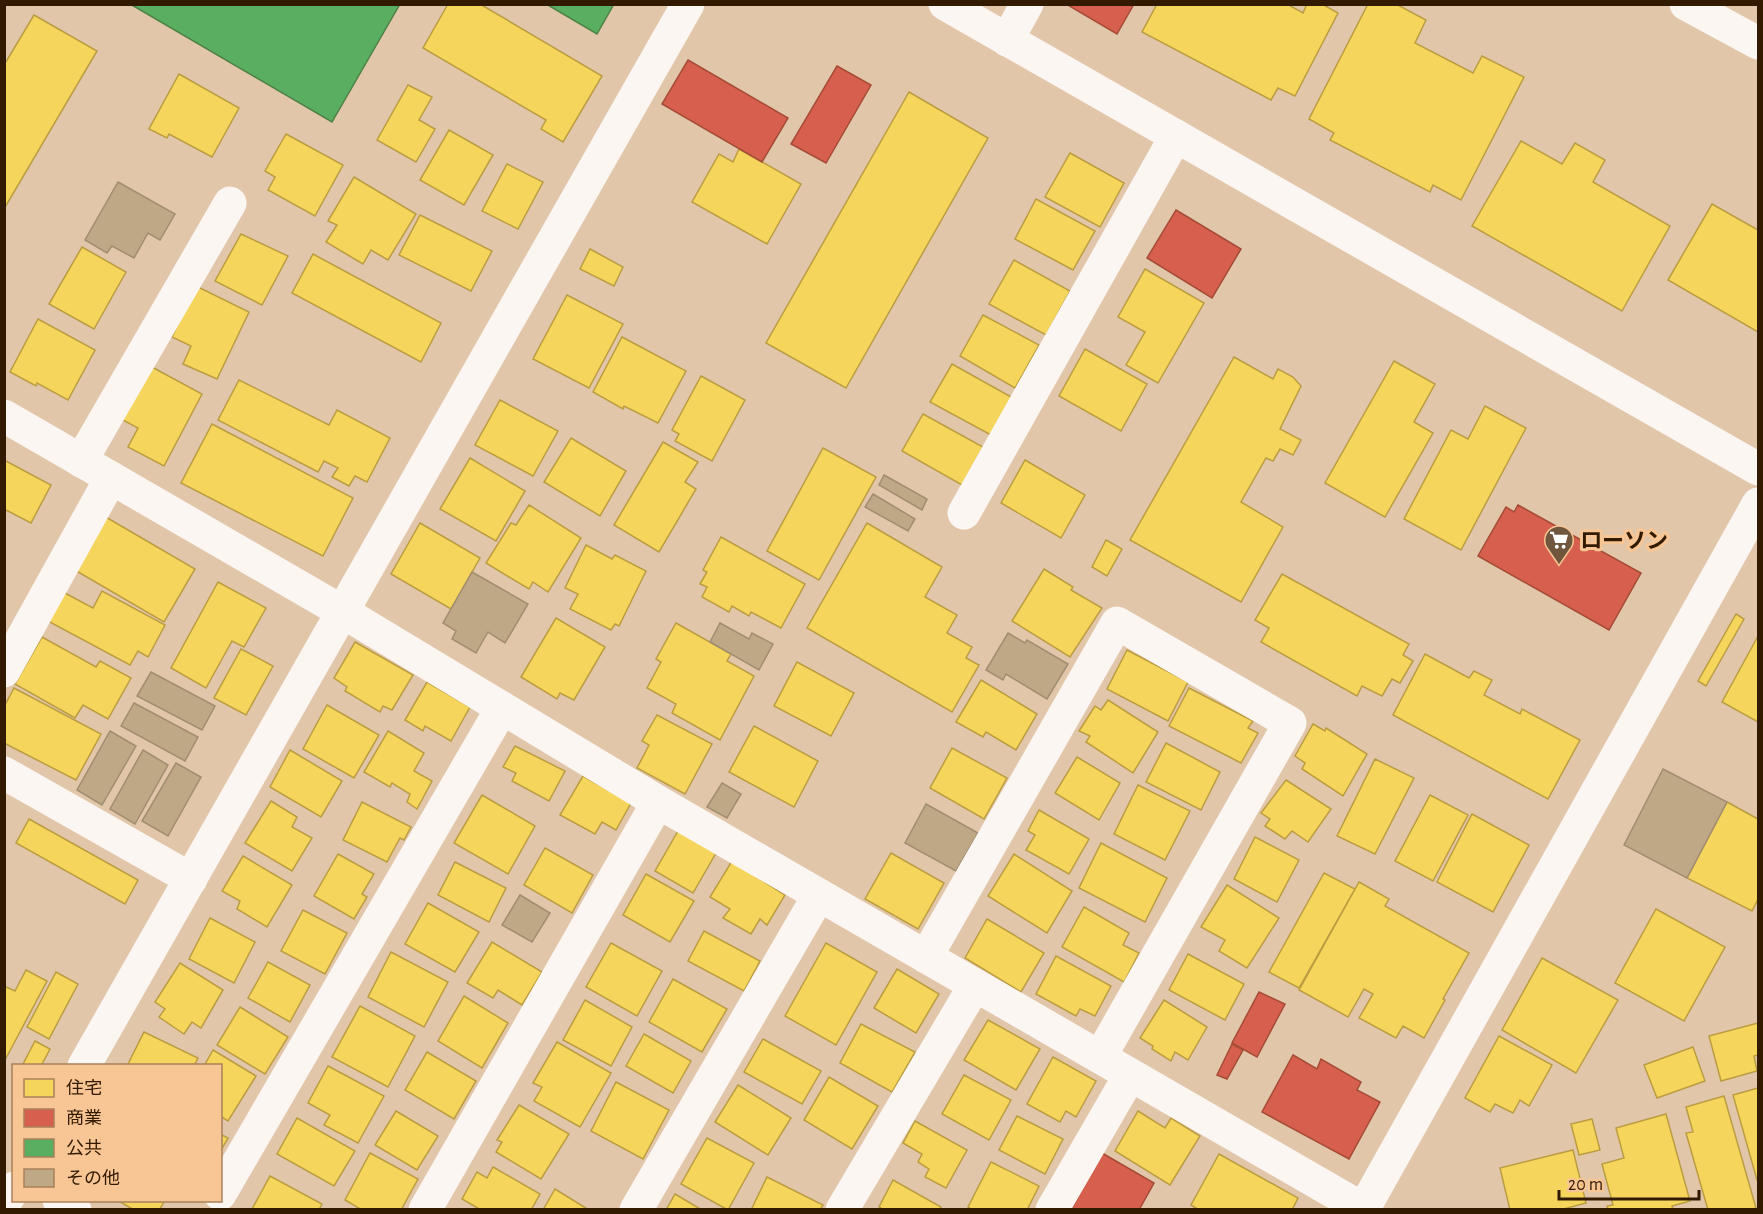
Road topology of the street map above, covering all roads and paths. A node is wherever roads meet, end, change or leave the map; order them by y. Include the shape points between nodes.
1 (688, 4) edge
2 (945, 4) edge
3 (1027, 4) edge
4 (1686, 4) edge
5 (1007, 40) junction
6 (1758, 43) edge
7 (1176, 136) junction
8 (230, 203) dead end
9 (4, 416) edge
10 (81, 461) junction
11 (1758, 469) edge
12 (111, 478) junction
13 (1758, 504) edge
14 (964, 513) dead end
15 (343, 612) junction
16 (4, 671) edge
17 (502, 708) junction
18 (4, 773) edge
19 (658, 802) junction
20 (191, 879) junction
21 (819, 895) junction
22 (926, 957) junction
23 (975, 985) junction
24 (1100, 1057) junction
25 (85, 1064) edge
26 (1130, 1075) junction
27 (222, 1191) edge
28 (424, 1209) edge
29 (636, 1209) edge
30 (842, 1209) edge
31 (1052, 1209) edge

1 - 15 street
2 - 5 street
3 - 5 street
4 - 6 street
5 - 7 street
7 - 11 street
7 - 14 street
8 - 10 street
9 - 10 street
10 - 12 street
12 - 15 street
12 - 16 street
13 - 26 street via 1363,1209
15 - 17 street
15 - 20 street
17 - 19 street
17 - 27 street
18 - 20 street
19 - 21 street
19 - 28 street
20 - 25 street
21 - 22 street
21 - 29 street
22 - 23 street
22 - 24 street via 1117,623 1290,723
23 - 24 street
23 - 30 street
24 - 26 street
26 - 31 street

